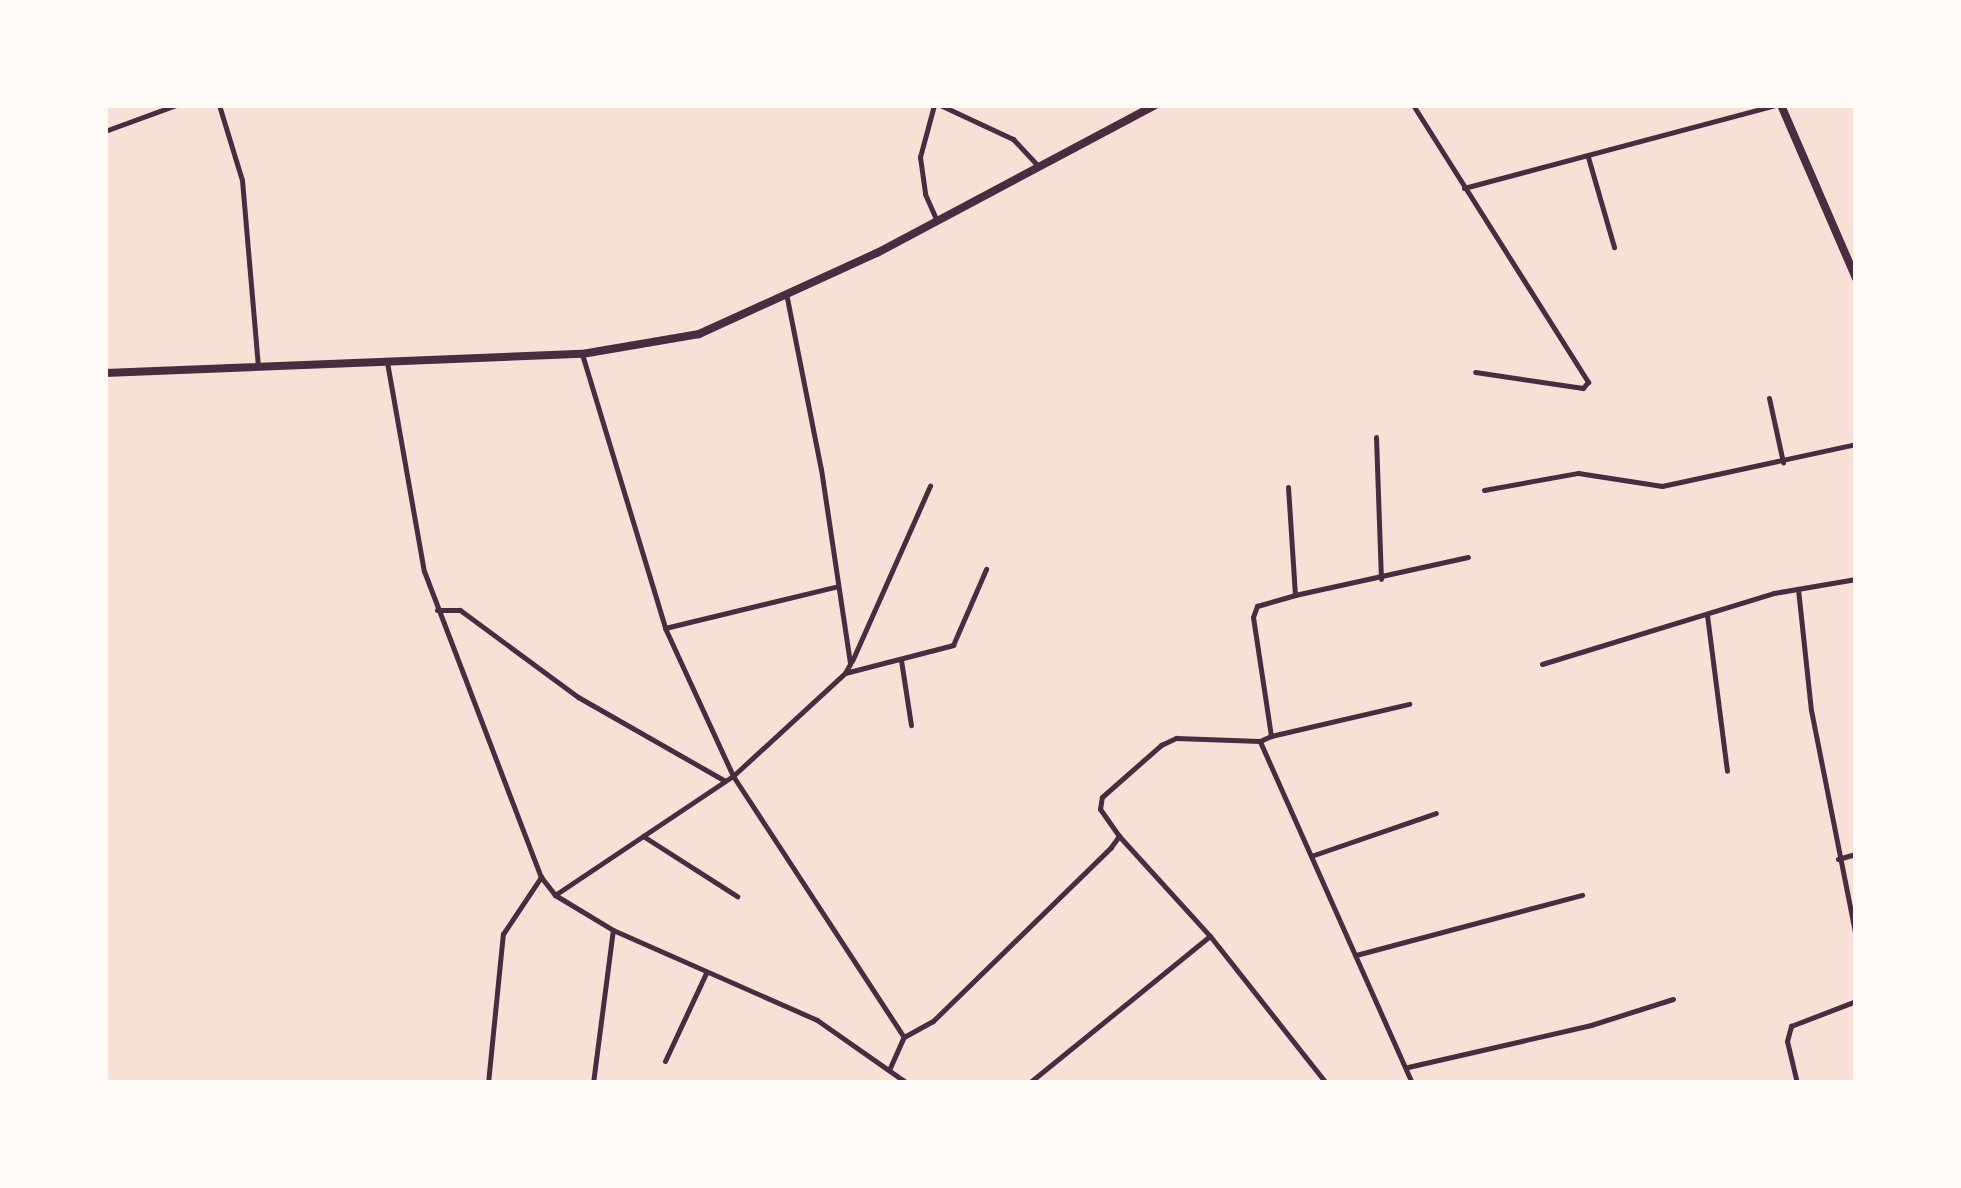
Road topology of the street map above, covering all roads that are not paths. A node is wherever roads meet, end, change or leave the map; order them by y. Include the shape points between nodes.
1 (176, 105) edge
2 (220, 105) edge
3 (937, 105) edge
4 (1155, 105) edge
5 (1414, 105) edge
6 (1779, 105) edge
7 (105, 130) edge
8 (1588, 157) junction
9 (1039, 167) junction
10 (1464, 188) junction
11 (937, 221) junction
12 (1614, 247) dead end
13 (1856, 278) edge
14 (787, 298) junction
15 (582, 354) junction
16 (387, 362) junction
17 (258, 366) junction
18 (1475, 372) dead end
19 (105, 374) edge
20 (1769, 398) dead end
21 (1376, 436) dead end
22 (1856, 444) edge
23 (1783, 462) junction
24 (930, 486) dead end
25 (1288, 487) dead end
26 (1484, 490) dead end
27 (1468, 556) dead end
28 (986, 569) dead end
29 (1381, 579) junction
30 (1856, 579) edge
31 (835, 587) junction
32 (1798, 589) junction
33 (1296, 595) junction
34 (437, 610) junction
35 (1707, 614) junction
36 (665, 628) junction
37 (901, 660) junction
38 (850, 664) junction
39 (1542, 664) dead end
40 (846, 673) junction
41 (1409, 704) dead end
42 (911, 725) dead end
43 (1271, 736) junction
44 (1260, 741) junction
45 (1726, 771) dead end
46 (732, 776) junction
47 (725, 781) junction
48 (1436, 813) dead end
49 (644, 836) junction
50 (1119, 836) junction
51 (1856, 854) edge
52 (1310, 856) junction
53 (1838, 859) junction
54 (542, 877) junction
55 (556, 895) junction
56 (1582, 895) dead end
57 (737, 896) dead end
58 (613, 930) junction
59 (1210, 936) junction
60 (1856, 937) edge
61 (1356, 955) junction
62 (707, 971) junction
63 (1673, 999) dead end
64 (1856, 1001) edge
65 (904, 1037) junction
66 (665, 1061) dead end
67 (1408, 1067) junction
68 (889, 1070) junction
69 (488, 1083) edge
70 (593, 1083) edge
71 (908, 1083) edge
72 (1029, 1083) edge
73 (1326, 1083) edge
74 (1412, 1083) edge
75 (1797, 1083) edge

1 - 7 street
2 - 17 street via 242,180
3 - 9 street via 1013,139
3 - 11 street via 920,156
4 - 9 main road
5 - 10 street
6 - 8 street
6 - 13 main road
8 - 10 street
8 - 12 street
9 - 11 main road
10 - 18 street via 1588,382 1583,388
11 - 14 main road
14 - 15 main road via 699,334
14 - 31 street via 821,469
15 - 16 main road
15 - 36 street
16 - 17 main road
16 - 34 street
17 - 19 main road
20 - 23 street
21 - 29 street
22 - 23 street
23 - 26 street via 1662,486 1578,474
24 - 38 street
25 - 33 street
27 - 29 street
28 - 37 street via 953,645
29 - 33 street
30 - 32 street
31 - 36 street
31 - 38 street
32 - 35 street
32 - 53 street
33 - 43 street via 1257,606 1253,616
34 - 47 street via 460,610 578,697
34 - 54 street
35 - 39 street
35 - 45 street
36 - 46 street
37 - 40 street
37 - 42 street
38 - 40 street
40 - 46 street
41 - 43 street
43 - 44 street
44 - 50 street via 1176,738 1161,744 1102,797 1100,809
44 - 52 street
46 - 47 street
46 - 65 street
47 - 49 street
48 - 52 street
49 - 55 street
49 - 57 street
50 - 59 street
50 - 65 street via 934,1021
51 - 53 street
52 - 61 street
53 - 60 street
54 - 55 street
54 - 69 street via 502,934
55 - 58 street
56 - 61 street
58 - 62 street
58 - 70 street
59 - 72 street
59 - 73 street
61 - 67 street
62 - 66 street
62 - 68 street via 817,1020
63 - 67 street
64 - 75 street via 1791,1026 1787,1040
65 - 68 street
67 - 74 street
68 - 71 street

